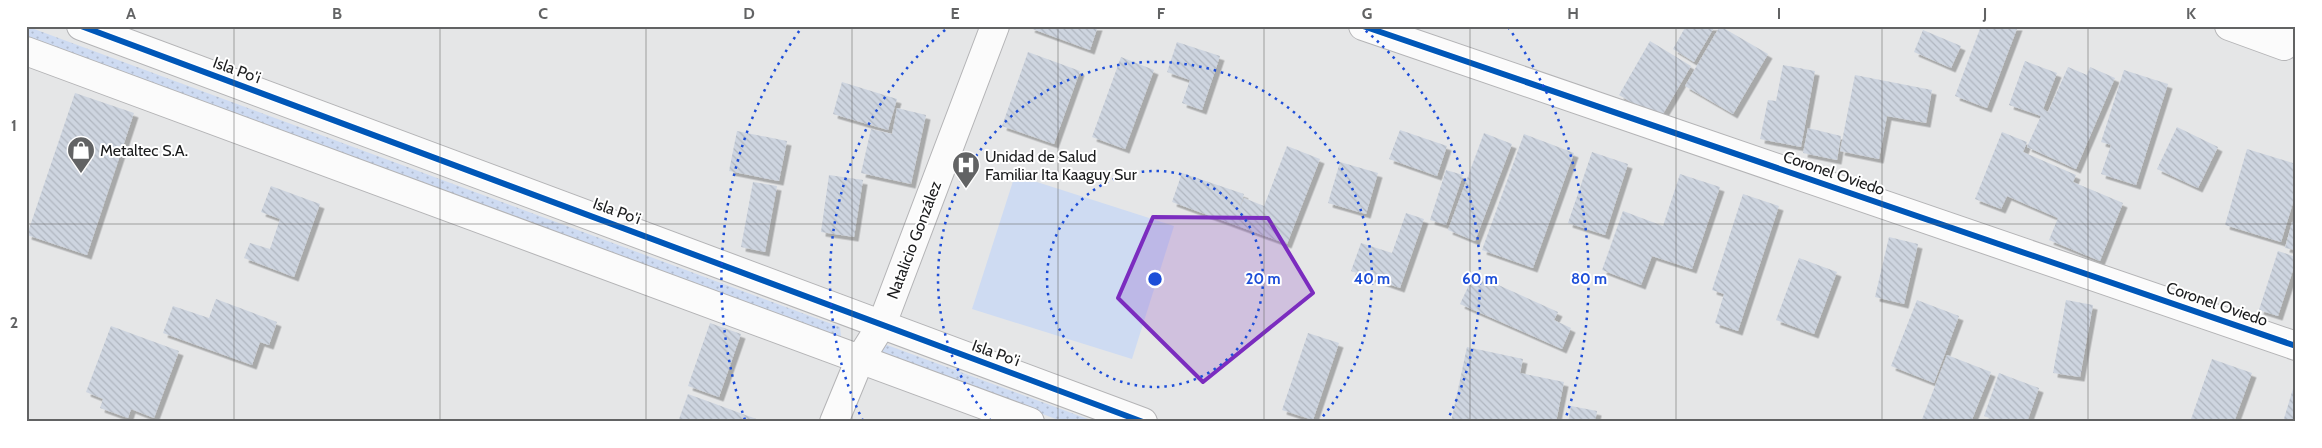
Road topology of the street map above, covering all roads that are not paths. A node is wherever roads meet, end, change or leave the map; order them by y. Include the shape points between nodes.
1 (81, 26) edge
2 (995, 26) edge
3 (1363, 26) edge
4 (2229, 26) edge
5 (2286, 36) edge
6 (26, 51) edge
7 (882, 324) junction
8 (2296, 346) edge
9 (860, 359) junction
10 (834, 422) edge
11 (1030, 422) edge
12 (1143, 422) edge

1 - 7 street, Isla Po'i
2 - 7 street, Natalicio González
3 - 8 street, Coronel Oviedo
4 - 5 street
6 - 9 street
7 - 9 street, Natalicio González
7 - 12 street, Isla Po'i
9 - 10 street, Natalicio González
9 - 11 street

